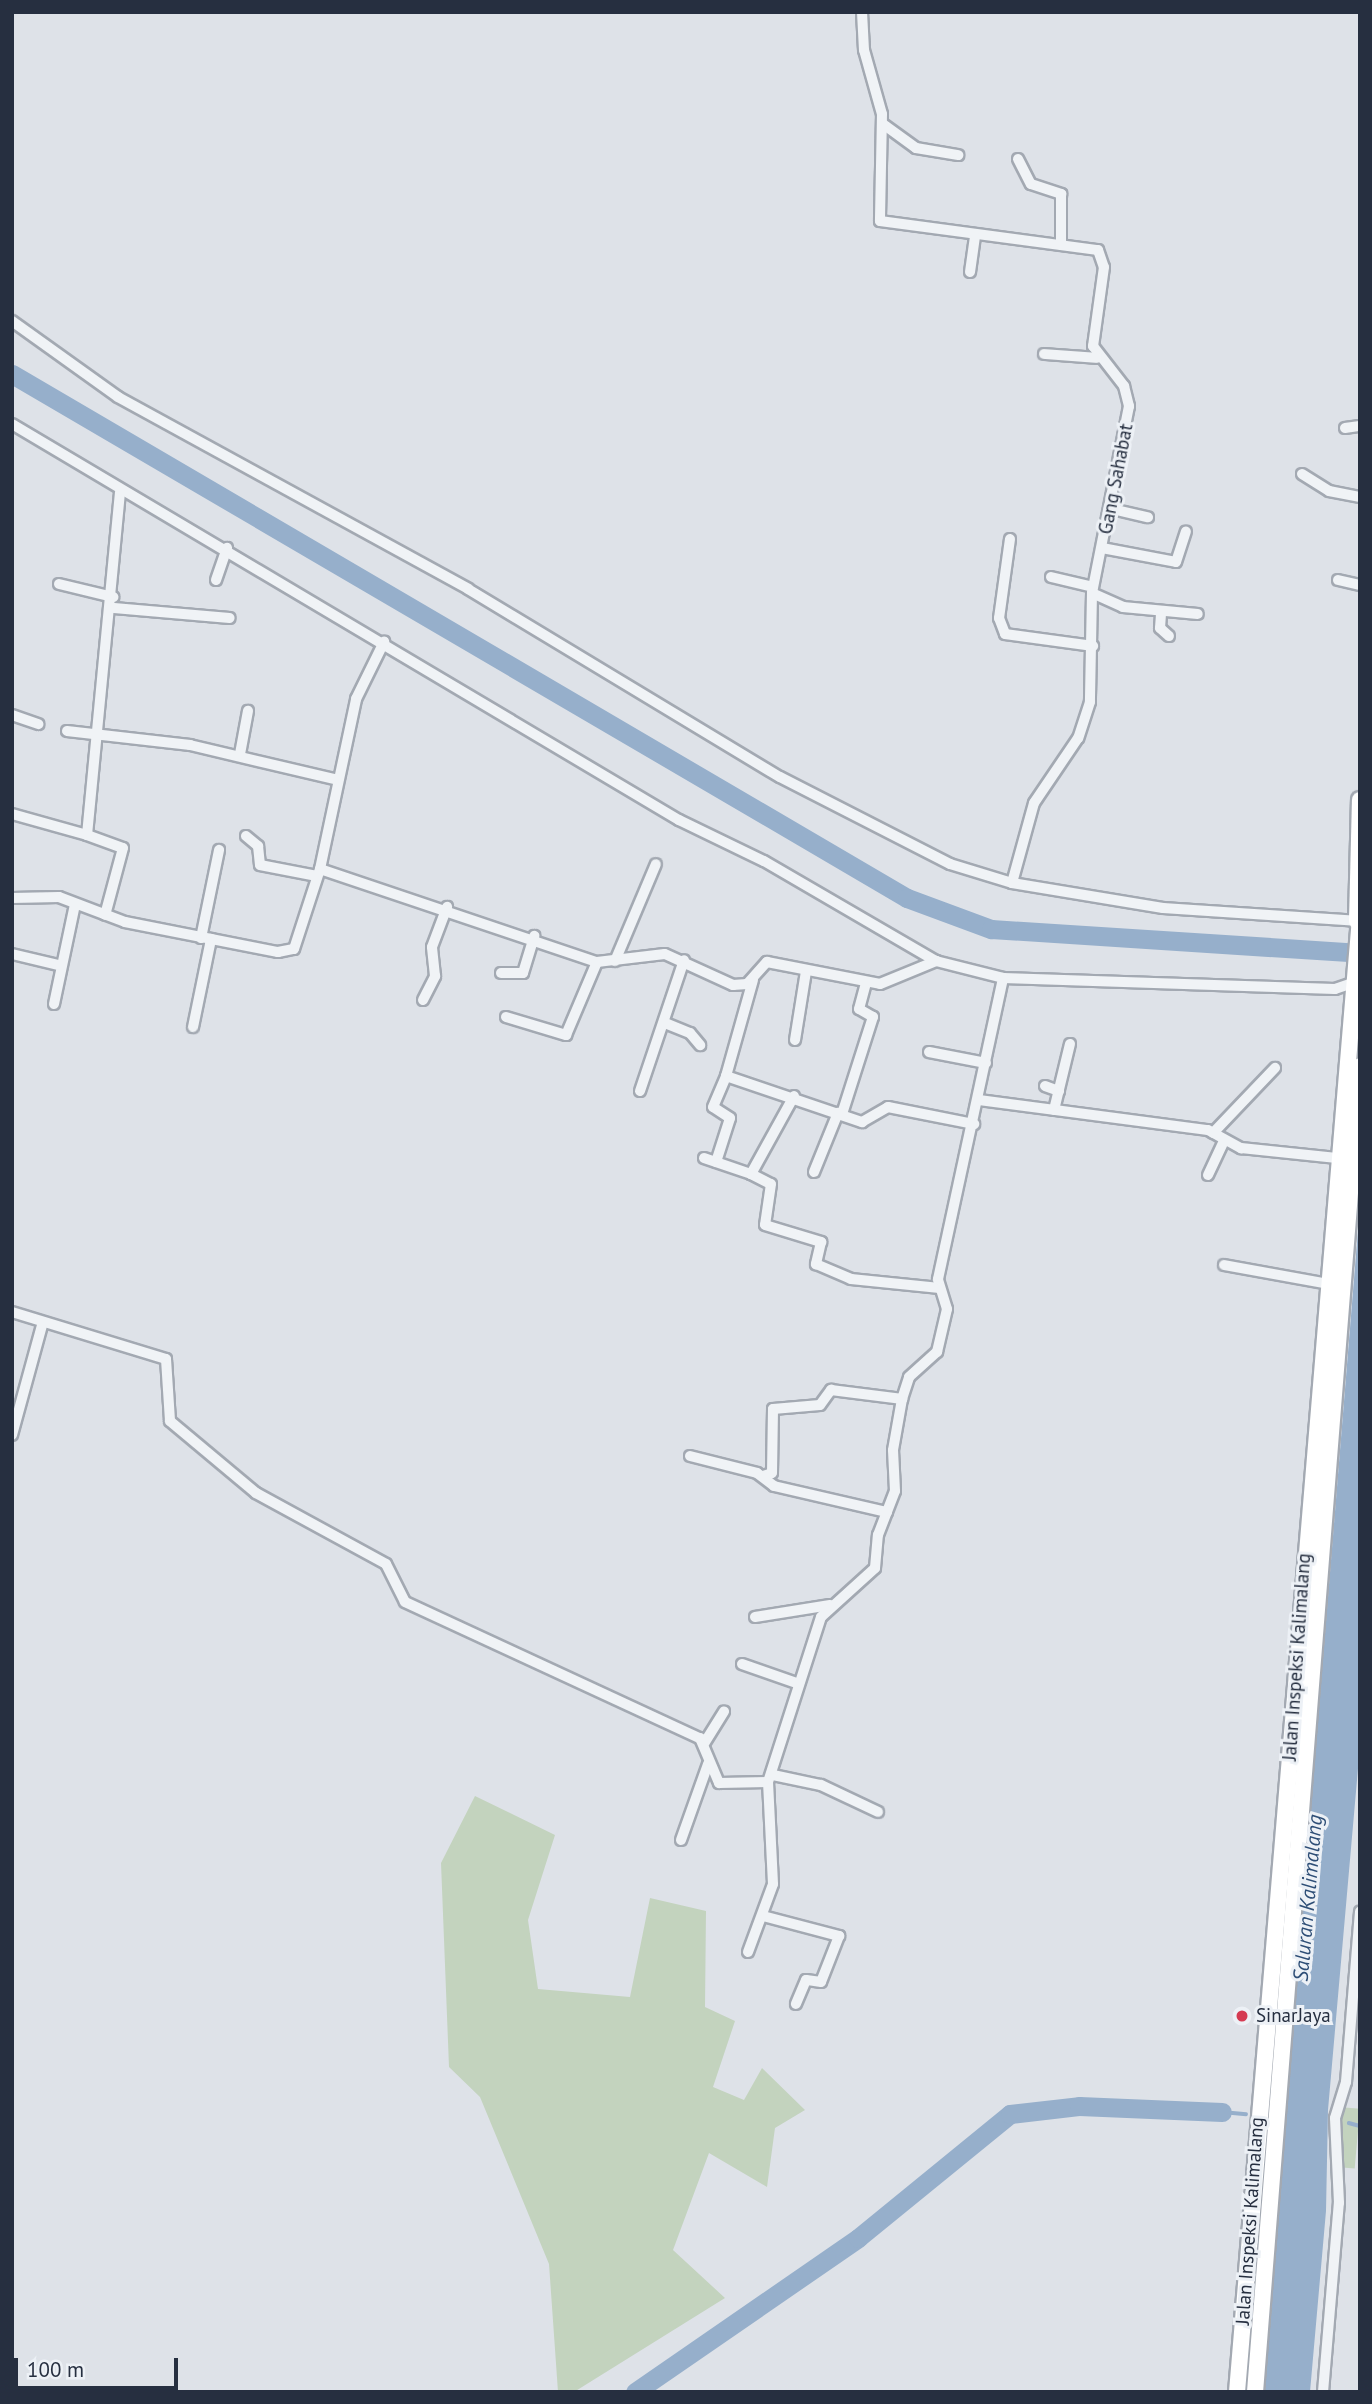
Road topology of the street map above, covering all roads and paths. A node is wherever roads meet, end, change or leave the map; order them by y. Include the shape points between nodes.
1 (862, 12) edge
2 (883, 124) junction
3 (958, 155) dead end
4 (1018, 159) dead end
5 (975, 237) junction
6 (1061, 245) junction
7 (971, 272) dead end
8 (12, 321) edge
9 (1044, 354) dead end
10 (1097, 358) junction
11 (12, 425) edge
12 (1360, 426) edge
13 (1345, 428) dead end
14 (1302, 474) dead end
15 (120, 493) junction
16 (1360, 496) edge
17 (1112, 509) junction
18 (1148, 517) dead end
19 (1186, 532) dead end
20 (1010, 539) dead end
21 (227, 548) junction
22 (1102, 548) junction
23 (1051, 578) dead end
24 (216, 580) dead end
25 (1338, 580) dead end
26 (59, 584) dead end
27 (1360, 584) edge
28 (1092, 590) junction
29 (114, 602) junction
30 (1161, 614) junction
31 (1198, 614) dead end
32 (230, 618) dead end
33 (1170, 636) dead end
34 (384, 642) junction
35 (1093, 646) junction
36 (248, 711) dead end
37 (12, 715) edge
38 (38, 724) dead end
39 (67, 731) dead end
40 (99, 733) junction
41 (240, 754) junction
42 (338, 780) junction
43 (1360, 800) edge
44 (12, 814) edge
45 (87, 835) junction
46 (246, 836) dead end
47 (1358, 843) edge
48 (219, 850) dead end
49 (656, 864) dead end
50 (319, 873) junction
51 (1012, 883) junction
52 (12, 898) edge
53 (75, 904) junction
54 (447, 907) junction
55 (106, 915) junction
56 (1358, 923) edge
57 (534, 936) junction
58 (206, 939) junction
59 (12, 954) edge
60 (684, 960) junction
61 (615, 961) junction
62 (936, 961) junction
63 (597, 962) junction
64 (58, 965) junction
65 (806, 971) junction
66 (501, 973) dead end
67 (1003, 978) junction
68 (753, 980) junction
69 (1355, 980) edge
70 (866, 982) junction
71 (423, 1000) dead end
72 (54, 1004) dead end
73 (506, 1017) dead end
74 (666, 1023) junction
75 (193, 1027) dead end
76 (795, 1041) dead end
77 (1070, 1044) dead end
78 (700, 1045) dead end
79 (929, 1052) dead end
80 (986, 1063) junction
81 (1360, 1066) edge
82 (1275, 1068) dead end
83 (726, 1076) junction
84 (1045, 1086) dead end
85 (640, 1091) dead end
86 (1059, 1091) junction
87 (794, 1096) junction
88 (979, 1100) junction
89 (1054, 1110) junction
90 (840, 1113) junction
91 (974, 1124) junction
92 (1213, 1133) junction
93 (1223, 1143) junction
94 (704, 1158) dead end
95 (1345, 1159) junction
96 (716, 1162) junction
97 (814, 1172) dead end
98 (751, 1174) junction
99 (1208, 1175) dead end
100 (1224, 1265) dead end
101 (1325, 1282) junction
102 (940, 1287) junction
103 (1343, 1287) junction
104 (12, 1312) edge
105 (43, 1322) junction
106 (902, 1399) junction
107 (12, 1436) edge
108 (690, 1456) dead end
109 (762, 1476) junction
110 (887, 1512) junction
111 (1311, 1577) junction
112 (830, 1605) junction
113 (755, 1617) dead end
114 (742, 1664) dead end
115 (799, 1684) junction
116 (724, 1710) dead end
117 (705, 1742) junction
118 (709, 1761) junction
119 (770, 1779) junction
120 (878, 1812) dead end
121 (681, 1840) dead end
122 (1289, 1876) junction
123 (1360, 1912) edge
124 (763, 1916) junction
125 (748, 1952) dead end
126 (796, 2004) dead end
127 (1237, 2392) edge
128 (1255, 2392) edge
129 (1323, 2392) edge

1 - 2 street
2 - 3 street via 916,148
2 - 5 street via 880,221
4 - 6 street via 1031,184 1061,194
5 - 6 street
5 - 7 street
6 - 10 street via 1093,248 1103,260 1093,338
8 - 51 street via 118,397 468,589 780,777 950,864
9 - 10 street
10 - 17 street, Gang Sahabat via 1124,386 1129,406
11 - 15 street
12 - 13 street
14 - 16 street via 1329,491
15 - 21 street
15 - 29 street
17 - 18 street
17 - 22 street, Gang Sahabat
19 - 22 street via 1176,562
20 - 35 street via 999,618 1004,634
21 - 24 street
21 - 34 street
22 - 28 street, Gang Sahabat
23 - 28 street
25 - 27 street
26 - 29 street
28 - 30 street
28 - 35 street, Gang Sahabat
29 - 32 street
29 - 40 street
30 - 31 street
30 - 33 street via 1160,628
34 - 42 street via 356,699
34 - 62 street via 679,820 764,860
35 - 51 street, Gang Sahabat via 1086,718 1034,803
36 - 41 street
37 - 38 street
39 - 40 street
40 - 41 street
40 - 45 street
41 - 42 street
42 - 50 street
43 - 47 main road, Jalan Inspeksi Kalimalang
44 - 45 street
45 - 55 street via 123,848
46 - 50 street via 258,846 260,865
47 - 56 main road, Jalan Inspeksi Kalimalang
48 - 58 street
49 - 61 street
50 - 54 street
50 - 58 street via 294,949 278,953
51 - 56 street via 1174,909
52 - 53 street via 50,895
53 - 55 street
53 - 64 street
54 - 57 street
54 - 71 street via 432,947 435,976
55 - 58 street
56 - 69 main road, Jalan Inspeksi Kalimalang
57 - 63 street
57 - 66 street via 523,972
58 - 75 street
59 - 64 street
60 - 61 street via 657,953
60 - 68 street via 729,984
60 - 74 street
61 - 63 street
62 - 67 street
62 - 70 street via 890,984
63 - 73 street via 566,1035
64 - 72 street
65 - 68 street via 767,962
65 - 70 street
65 - 76 street
67 - 69 street
67 - 80 street
68 - 83 street
69 - 95 main road, Jalan Inspeksi Kalimalang
70 - 90 street via 859,1009 873,1017
74 - 78 street via 690,1033
74 - 85 street
77 - 86 street
79 - 80 street
80 - 88 street
81 - 95 main road, Jalan Inspeksi Kalimalang
82 - 92 street
83 - 87 street
83 - 96 street via 713,1107 730,1118
84 - 86 street
86 - 89 street
87 - 90 street
87 - 98 street
88 - 89 street
88 - 91 street
89 - 92 street
90 - 91 street via 868,1121 888,1107
90 - 97 street
91 - 102 street
92 - 93 street
93 - 95 street
93 - 99 street
94 - 96 street
95 - 101 main road, Jalan Inspeksi Kalimalang
95 - 103 main road, Jalan Inspeksi Kalimalang
96 - 98 street
98 - 102 street via 771,1184 765,1225 821,1242 816,1264 851,1279
100 - 101 street
101 - 103 street
101 - 111 main road, Jalan Inspeksi Kalimalang
102 - 106 street via 947,1309 937,1352 909,1377
103 - 111 main road, Jalan Inspeksi Kalimalang
104 - 105 street
105 - 107 street
105 - 117 street via 166,1359 170,1421 256,1493 386,1564 405,1602
106 - 109 street via 831,1390 820,1405 773,1409 772,1472
106 - 110 street via 893,1450 895,1491
108 - 109 street
109 - 110 street via 774,1486
110 - 112 street via 872,1574
111 - 122 main road, Jalan Inspeksi Kalimalang
112 - 113 street
112 - 115 street
114 - 115 street
115 - 119 street
116 - 117 street
117 - 118 street
118 - 119 street via 719,1783
118 - 121 street
119 - 120 street via 821,1785
119 - 124 street via 775,1863
122 - 127 main road, Jalan Inspeksi Kalimalang via 1256,2135
122 - 128 main road, Jalan Inspeksi Kalimalang
123 - 129 street via 1346,2082 1335,2118 1339,2203
124 - 125 street
124 - 126 street via 839,1936 821,1983 806,1980

